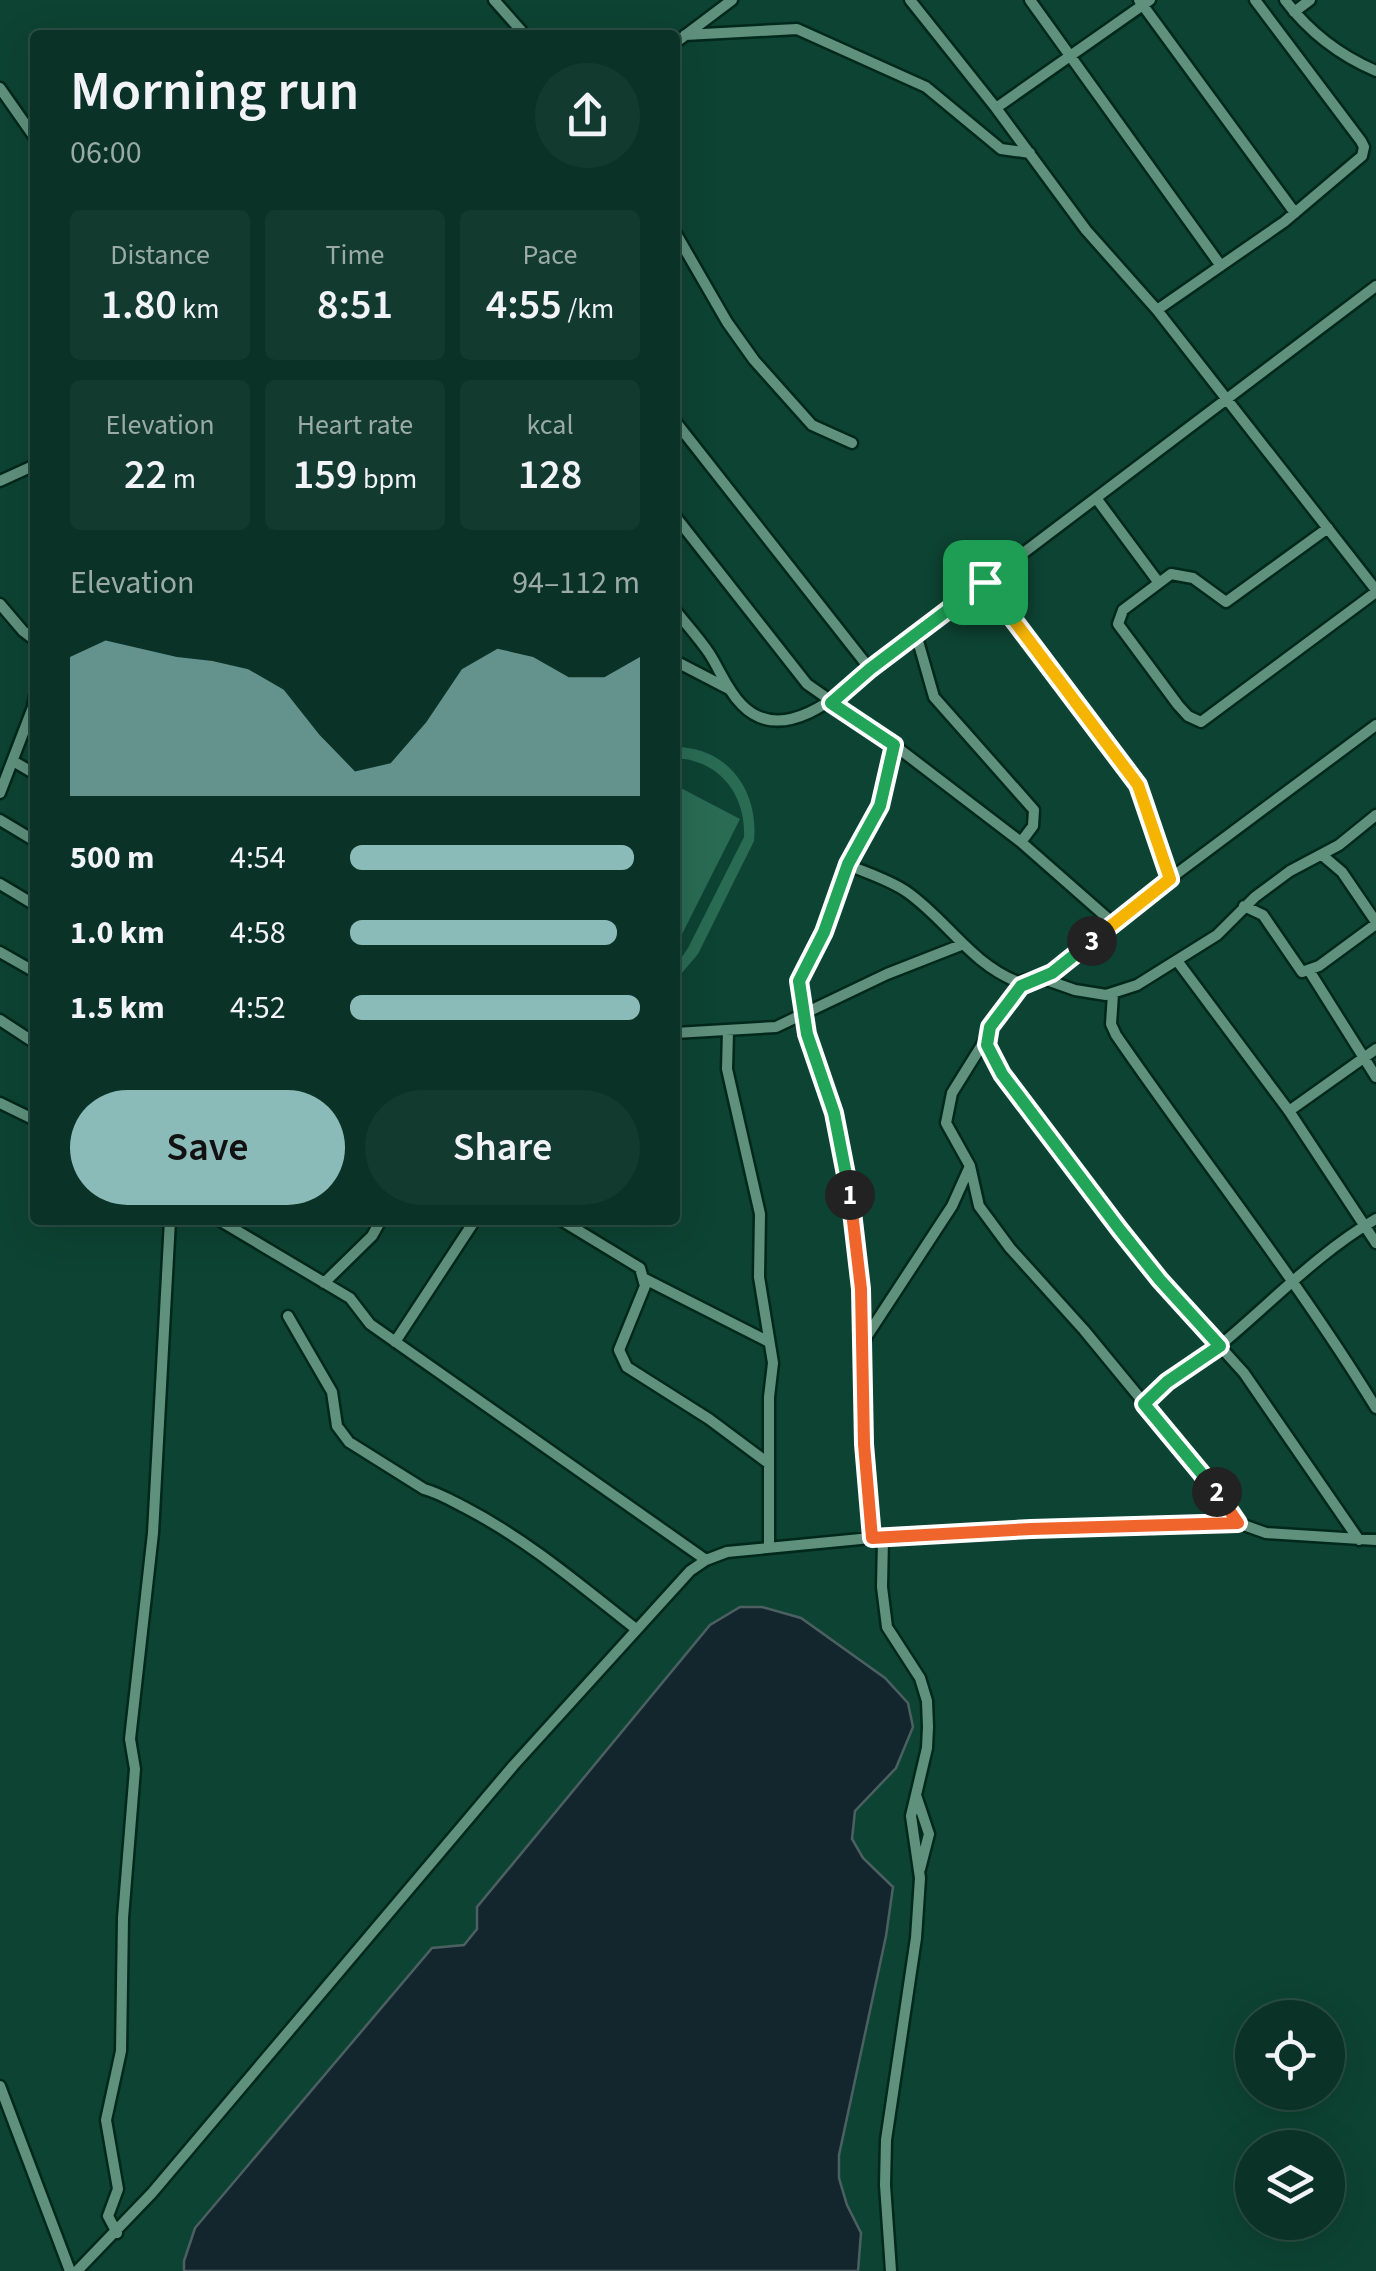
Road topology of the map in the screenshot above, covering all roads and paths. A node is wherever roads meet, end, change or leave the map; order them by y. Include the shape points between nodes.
1 (494, 0) edge
2 (732, 0) edge
3 (910, 0) edge
4 (1030, 0) edge
5 (1255, 0) edge
6 (1285, 0) edge
7 (1310, 0) edge
8 (1144, 2) edge
9 (1294, 12) junction
10 (521, 30) edge
11 (686, 35) junction
12 (680, 39) edge
13 (1071, 56) junction
14 (1376, 71) edge
15 (0, 88) edge
16 (996, 108) junction
17 (30, 131) edge
18 (1030, 153) junction
19 (1295, 213) junction
20 (680, 241) edge
21 (1221, 266) junction
22 (1376, 286) edge
23 (1158, 310) junction
24 (1228, 399) junction
25 (680, 426) edge
26 (852, 443) dead end
27 (30, 467) edge
28 (0, 480) edge
29 (1096, 498) junction
30 (680, 523) edge
31 (1328, 528) junction
32 (985, 582) junction
33 (1159, 583) junction
34 (1376, 591) edge
35 (0, 604) edge
36 (680, 616) edge
37 (916, 634) junction
38 (30, 636) edge
39 (680, 664) edge
40 (870, 669) junction
41 (730, 690) junction
42 (831, 703) junction
43 (30, 714) edge
44 (1376, 725) edge
45 (894, 745) junction
46 (13, 760) junction
47 (30, 771) edge
48 (0, 793) edge
49 (1376, 816) edge
50 (0, 820) edge
51 (30, 838) edge
52 (1022, 842) junction
53 (1322, 855) junction
54 (848, 864) junction
55 (1170, 879) junction
56 (0, 884) edge
57 (30, 902) edge
58 (1244, 906) junction
59 (1112, 922) junction
60 (1376, 923) edge
61 (961, 945) junction
62 (0, 952) edge
63 (1178, 962) junction
64 (30, 969) edge
65 (1310, 972) junction
66 (1041, 978) junction
67 (1027, 981) junction
68 (1112, 994) junction
69 (804, 1016) junction
70 (0, 1020) edge
71 (728, 1031) junction
72 (680, 1033) edge
73 (30, 1039) edge
74 (986, 1040) junction
75 (1376, 1050) edge
76 (1364, 1058) junction
77 (1376, 1077) edge
78 (0, 1102) edge
79 (1289, 1112) junction
80 (30, 1117) edge
81 (970, 1166) junction
82 (1376, 1219) edge
83 (170, 1225) edge
84 (227, 1225) edge
85 (378, 1225) edge
86 (472, 1225) edge
87 (569, 1225) edge
88 (1364, 1226) junction
89 (1376, 1243) edge
90 (643, 1278) junction
91 (1294, 1282) junction
92 (324, 1283) junction
93 (288, 1316) dead end
94 (395, 1342) junction
95 (770, 1342) junction
96 (862, 1343) junction
97 (1220, 1346) junction
98 (1144, 1404) junction
99 (1376, 1408) edge
100 (768, 1463) junction
101 (1238, 1523) junction
102 (878, 1538) junction
103 (1359, 1540) junction
104 (1376, 1540) edge
105 (769, 1548) junction
106 (706, 1560) junction
107 (636, 1629) junction
108 (916, 1794) junction
109 (919, 1870) junction
110 (0, 2086) edge
111 (117, 2233) junction
112 (74, 2271) edge
113 (890, 2271) edge

1 - 10 street
2 - 11 street
3 - 16 street
4 - 13 street
5 - 19 street via 1364,147 1353,167
6 - 9 street
7 - 9 street
8 - 13 street
8 - 19 street
9 - 14 street via 1321,39
11 - 12 street
11 - 18 street via 797,29 926,88 1001,149
13 - 16 street
13 - 21 street
15 - 17 street
16 - 18 street
18 - 23 street
19 - 21 street
20 - 26 street via 754,360 812,425
21 - 23 street
22 - 24 street
23 - 24 street
24 - 29 street
24 - 31 street
25 - 40 street
27 - 28 street
29 - 32 street
29 - 33 street
30 - 42 street via 771,642
31 - 33 street via 1226,602 1182,574
31 - 34 street
32 - 37 street
32 - 55 street via 1138,785
33 - 34 street via 1123,610 1118,624 1178,704 1201,722
35 - 38 street
36 - 41 street
37 - 40 street
37 - 52 street via 934,698 1034,810
39 - 41 street
40 - 42 street
41 - 42 street via 745,708 774,720
42 - 45 street
43 - 46 street
44 - 55 street
45 - 52 street
45 - 54 street via 880,806
46 - 47 street
46 - 48 street
49 - 53 street
50 - 51 street
52 - 59 street
53 - 58 street
53 - 60 street via 1342,872
54 - 61 street via 904,889
54 - 69 street via 801,974
55 - 59 street
56 - 57 street
58 - 63 street
58 - 65 street via 1263,915 1300,970
59 - 66 street
60 - 65 street
61 - 67 street via 1007,978
61 - 69 street
62 - 64 street
63 - 68 street
63 - 79 street
65 - 76 street
66 - 67 street
66 - 68 street
67 - 74 street
68 - 91 street via 1116,1035
69 - 71 street via 776,1027
69 - 96 street via 850,1191
70 - 73 street
71 - 72 street
71 - 95 street via 727,1069 760,1214 759,1277
74 - 81 street via 952,1093 946,1123
74 - 97 street via 1037,1121
75 - 76 street
76 - 77 street
76 - 79 street
78 - 80 street
79 - 88 street
81 - 96 street via 952,1206
81 - 98 street via 979,1206
82 - 88 street
83 - 111 street via 153,1533 130,1738 135,1761 121,2051 106,2120 118,2189 108,2216
84 - 92 street
85 - 92 street
86 - 94 street
87 - 90 street via 640,1268
88 - 89 street
88 - 91 street
90 - 95 street
90 - 100 street via 646,1286 619,1350 627,1367
91 - 97 street
91 - 99 street
92 - 94 street via 350,1298
93 - 107 street via 332,1392 337,1426 349,1442 524,1541
94 - 106 street
95 - 100 street
96 - 102 street via 864,1444
97 - 98 street
97 - 103 street via 1278,1418
98 - 101 street
100 - 105 street
101 - 102 street
101 - 103 street via 1266,1532
102 - 105 street
102 - 108 street via 887,1627 927,1701 927,1748
103 - 104 street
105 - 106 street
106 - 107 street
107 - 111 street
108 - 109 street via 911,1826
108 - 109 street via 929,1827
109 - 113 street via 916,1938 886,2140
110 - 112 street
111 - 112 street

